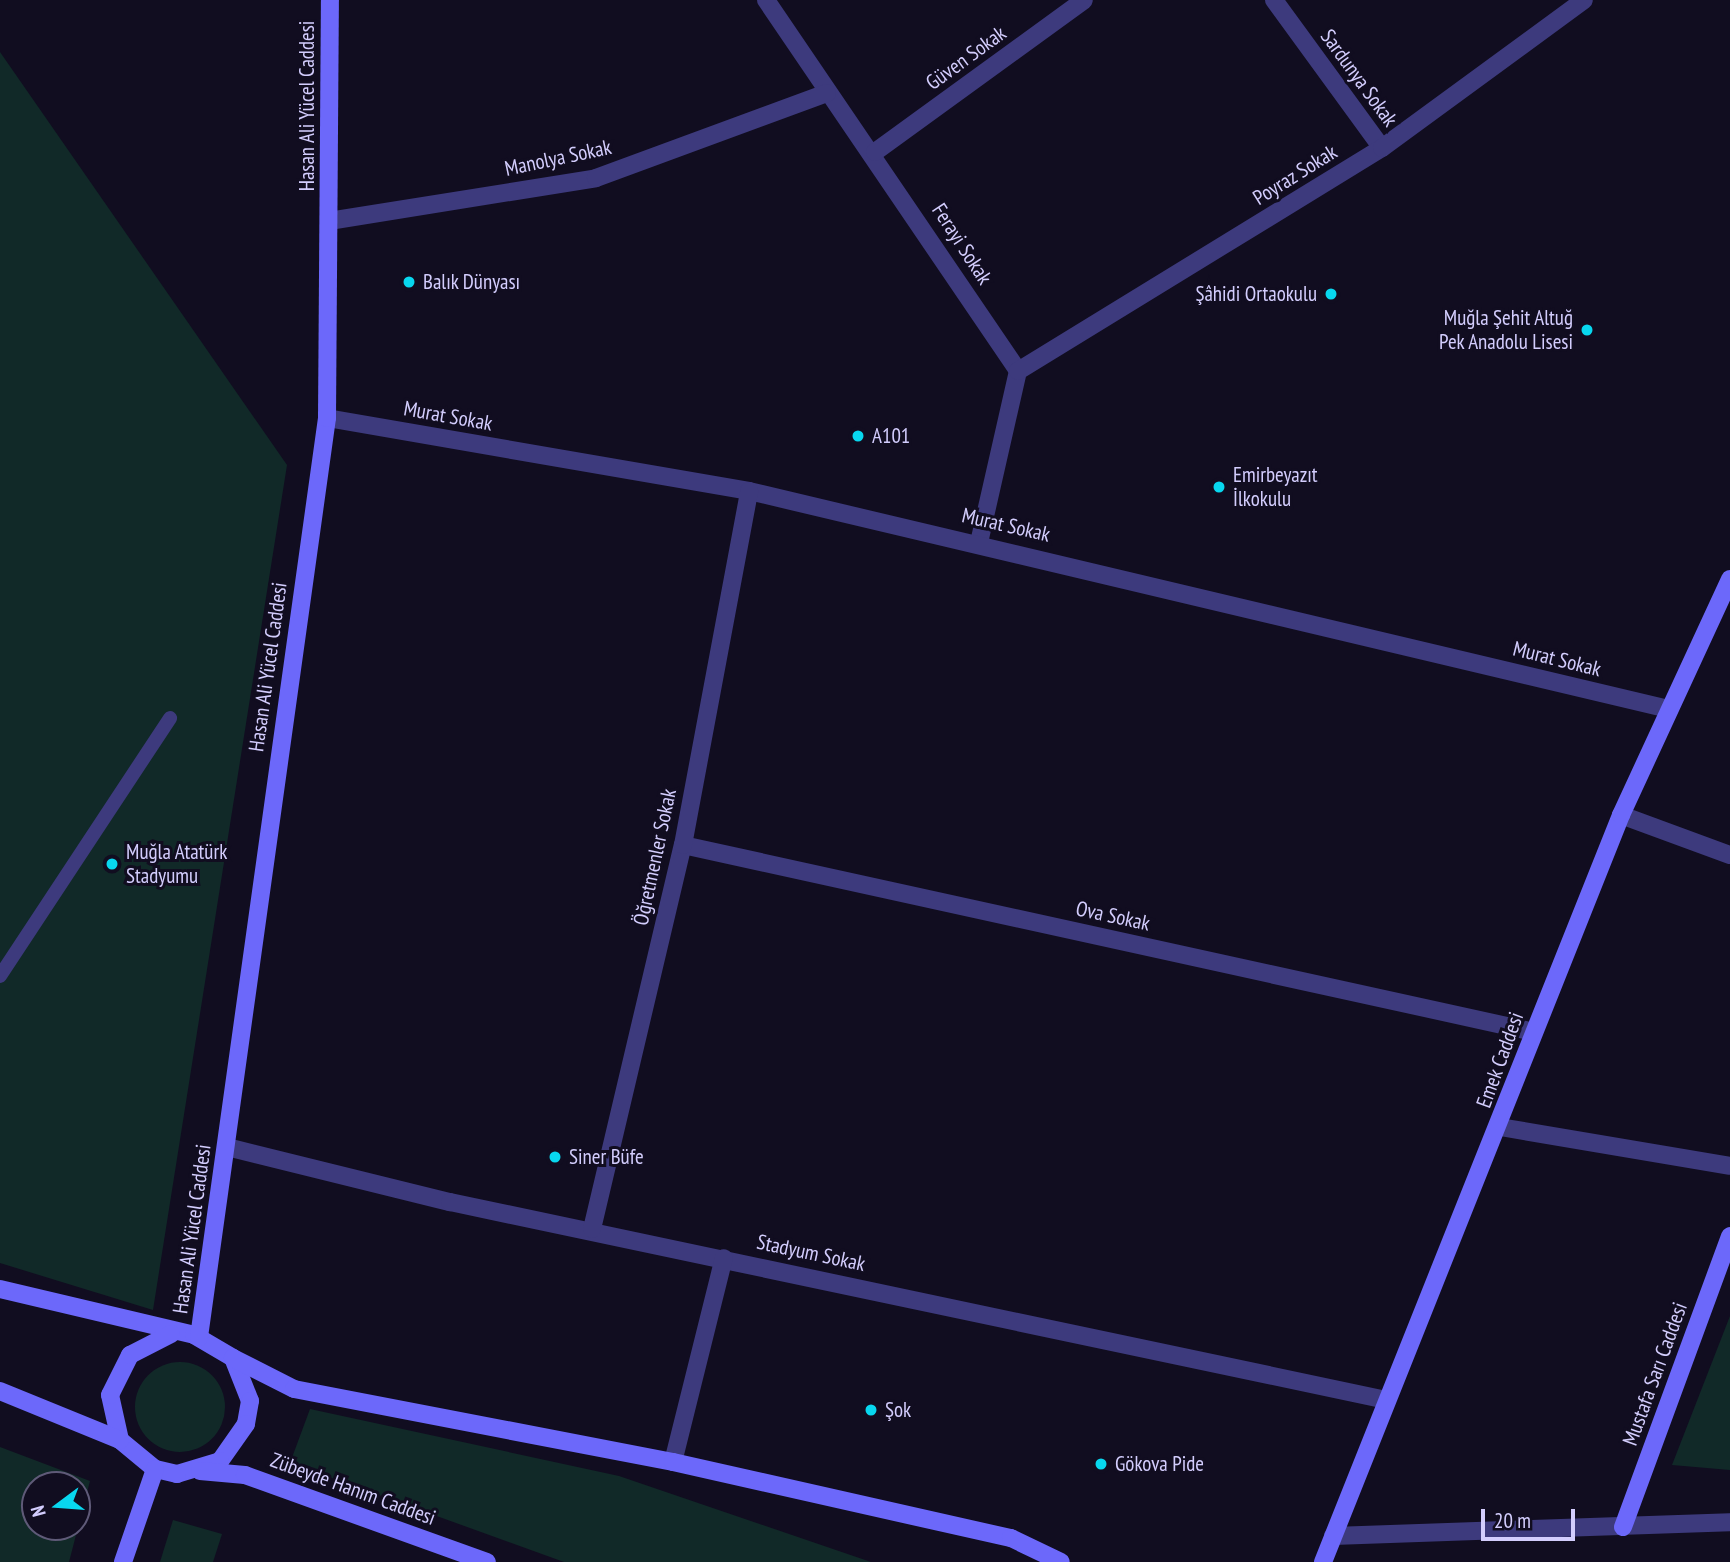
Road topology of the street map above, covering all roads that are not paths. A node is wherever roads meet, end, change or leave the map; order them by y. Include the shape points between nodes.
1 (330, 0) edge
2 (766, 0) edge
3 (1084, 0) edge
4 (1274, 0) edge
5 (1584, 0) edge
6 (827, 93) junction
7 (1382, 148) junction
8 (875, 152) junction
9 (329, 221) junction
10 (1018, 371) junction
11 (327, 418) junction
12 (749, 491) junction
13 (979, 542) junction
14 (1730, 579) edge
15 (1668, 709) junction
16 (170, 718) dead end
17 (1621, 815) junction
18 (682, 845) junction
19 (1730, 855) edge
20 (0, 976) edge
21 (1534, 1032) junction
22 (1500, 1126) junction
23 (228, 1147) junction
24 (1730, 1166) edge
25 (592, 1229) junction
26 (1730, 1236) edge
27 (724, 1258) junction
28 (0, 1289) edge
29 (171, 1334) junction
30 (199, 1337) junction
31 (233, 1358) junction
32 (0, 1391) edge
33 (1386, 1399) junction
34 (120, 1440) junction
35 (673, 1462) junction
36 (155, 1469) junction
37 (200, 1471) junction
38 (1730, 1522) edge
39 (1623, 1527) junction
40 (1333, 1536) junction
41 (123, 1562) edge
42 (488, 1562) edge
43 (1061, 1562) edge
44 (1323, 1562) edge

1 - 9 main road, Hasan Ali Yücel Caddesi
2 - 6 street, Ferayi Sokak
3 - 8 street, Güven Sokak
4 - 7 street, Sardunya Sokak
5 - 7 street, Poyraz Sokak
6 - 8 street, Ferayi Sokak
6 - 9 street, Manolya Sokak via 596,178
7 - 10 street, Poyraz Sokak
8 - 10 street, Ferayi Sokak
9 - 11 main road, Hasan Ali Yücel Caddesi
10 - 13 street
11 - 12 street, Murat Sokak
11 - 23 main road, Hasan Ali Yücel Caddesi
12 - 13 street, Murat Sokak
12 - 18 street, Öğretmenler Sokak
13 - 15 street, Murat Sokak
14 - 15 main road, Emek Caddesi
15 - 17 main road, Emek Caddesi
16 - 20 lane
17 - 19 street
17 - 21 main road, Emek Caddesi
18 - 21 street, Ova Sokak
18 - 25 street, Öğretmenler Sokak
21 - 22 main road, Emek Caddesi
22 - 24 street
22 - 33 main road, Emek Caddesi
23 - 25 street, Stadyum Sokak via 450,1202
23 - 30 main road, Hasan Ali Yücel Caddesi
25 - 27 street, Stadyum Sokak
26 - 39 main road, Mustafa Sarı Caddesi
27 - 33 street, Stadyum Sokak
27 - 35 street
28 - 29 main road
29 - 30 main road
29 - 34 main road via 149,1341 117,1373 110,1395
30 - 31 main road
31 - 35 main road via 294,1389
31 - 37 main road via 250,1401 247,1424 220,1461
32 - 34 main road
33 - 40 main road, Emek Caddesi
34 - 36 main road
35 - 43 main road via 1011,1538
36 - 37 main road
36 - 41 main road
37 - 42 main road, Zübeyde Hanım Caddesi via 244,1475
38 - 39 street
39 - 40 street
40 - 44 main road, Emek Caddesi

